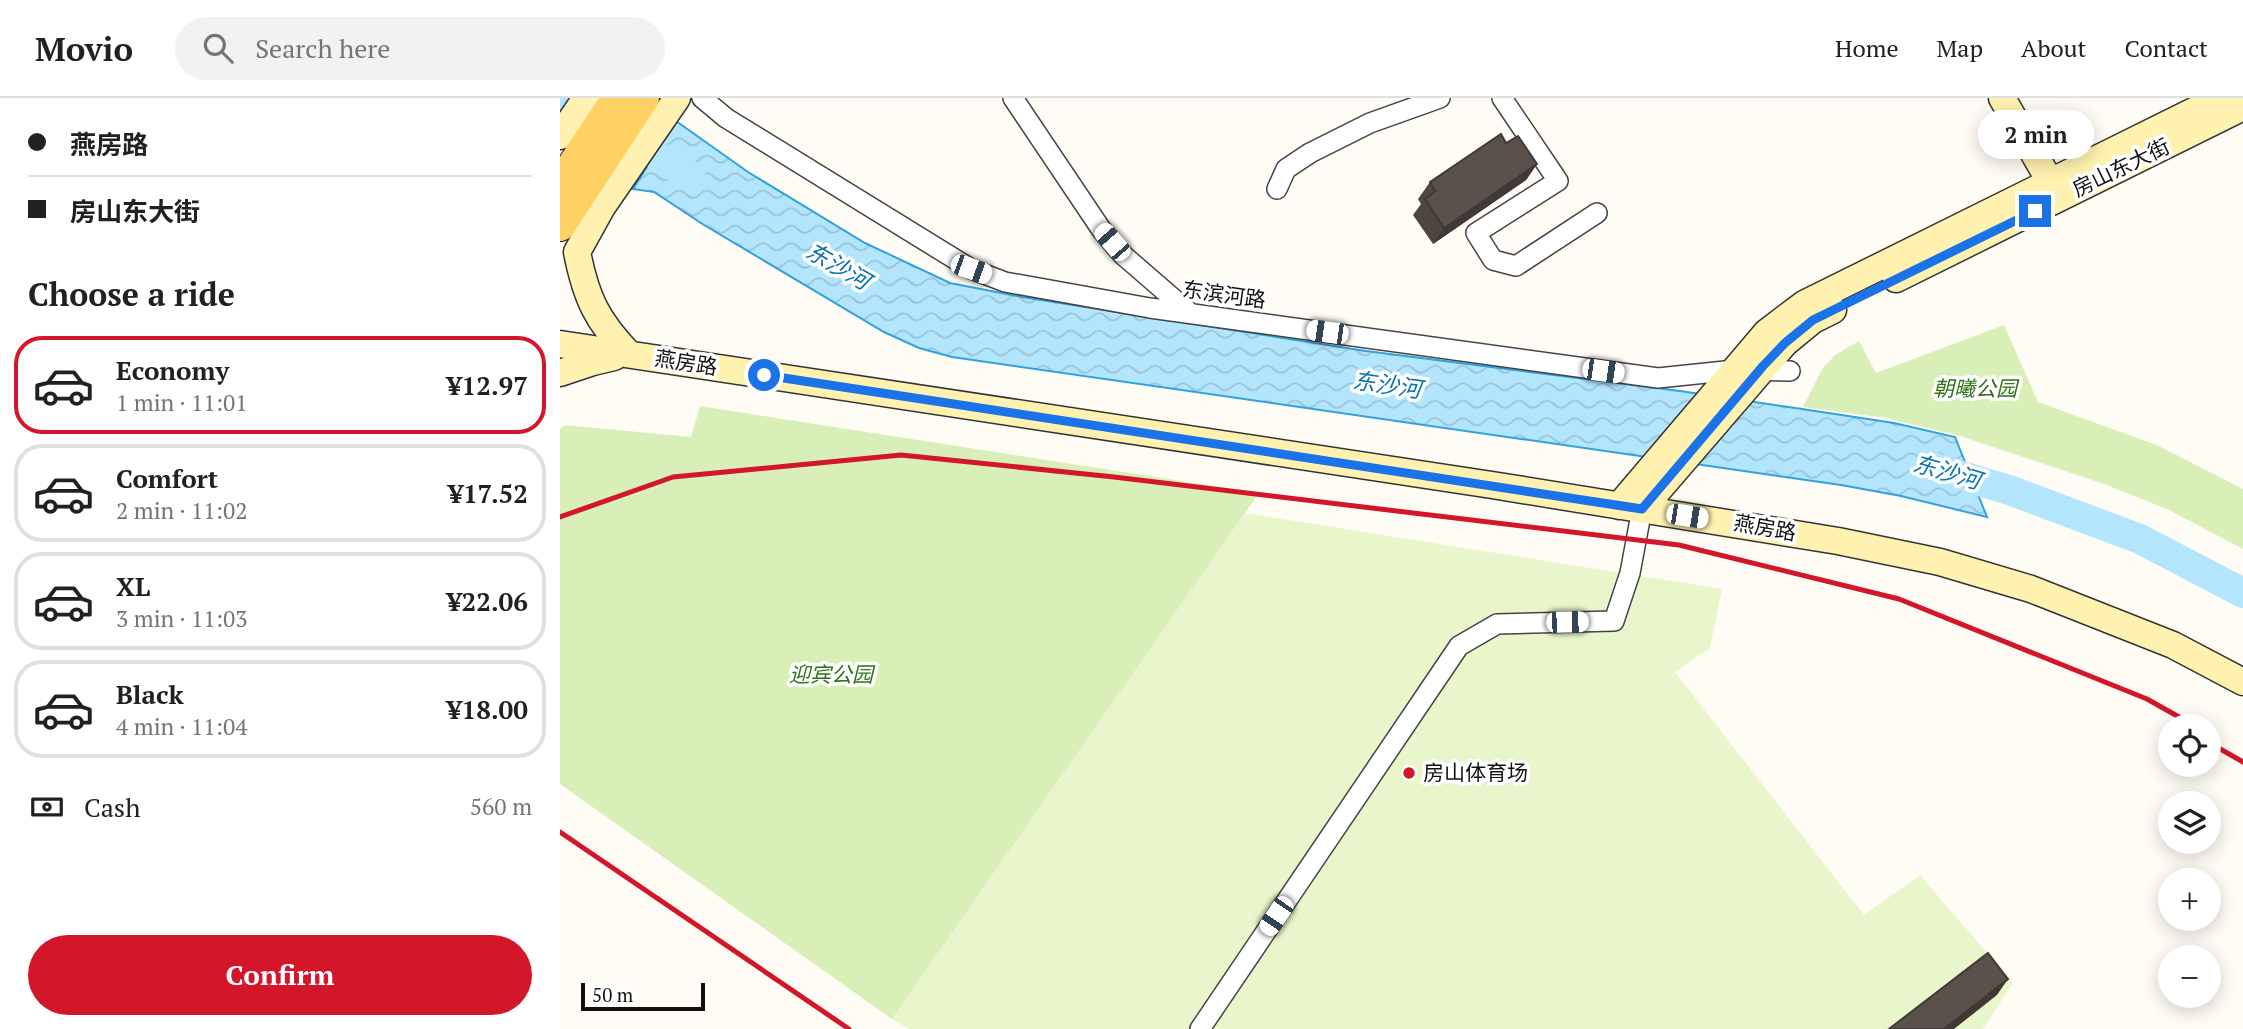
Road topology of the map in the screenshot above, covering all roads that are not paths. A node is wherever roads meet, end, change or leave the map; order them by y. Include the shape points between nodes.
1 (586, 98) edge
2 (617, 98) edge
3 (644, 98) edge
4 (677, 98) edge
5 (702, 98) edge
6 (1013, 98) edge
7 (1440, 98) edge
8 (1502, 98) edge
9 (2002, 98) edge
10 (2220, 98) edge
11 (1414, 103) edge
12 (2243, 107) edge
13 (560, 136) edge
14 (1277, 189) dead end
15 (2055, 190) junction
16 (573, 200) edge
17 (1597, 213) dead end
18 (1190, 313) junction
19 (560, 344) edge
20 (629, 354) junction
21 (1790, 371) dead end
22 (560, 373) edge
23 (1738, 380) junction
24 (1631, 507) junction
25 (2243, 682) edge
26 (1200, 1029) edge

1 - 13 main road
2 - 16 main road
3 - 16 main road
4 - 16 main road
5 - 18 street, 东滨河路 via 726,118 971,269 1005,282
6 - 18 street via 1101,229
7 - 11 street
8 - 17 street via 1558,181 1476,233 1493,260 1516,266
9 - 15 main road
10 - 15 main road, 房山东大街
11 - 14 street via 1310,153 1286,169
12 - 15 main road, 房山东大街
15 - 23 main road, 房山东大街 via 1813,320
16 - 20 main road via 577,252 587,292 595,312
18 - 23 street, 东滨河路 via 1658,378
19 - 20 main road, 燕房路
20 - 22 main road
20 - 24 main road, 燕房路
21 - 23 street, 东滨河路
23 - 24 main road, 房山东大街
24 - 25 main road, 燕房路 via 1940,562 2103,616 2173,645
24 - 26 street via 1629,573 1614,621 1497,624 1459,646

